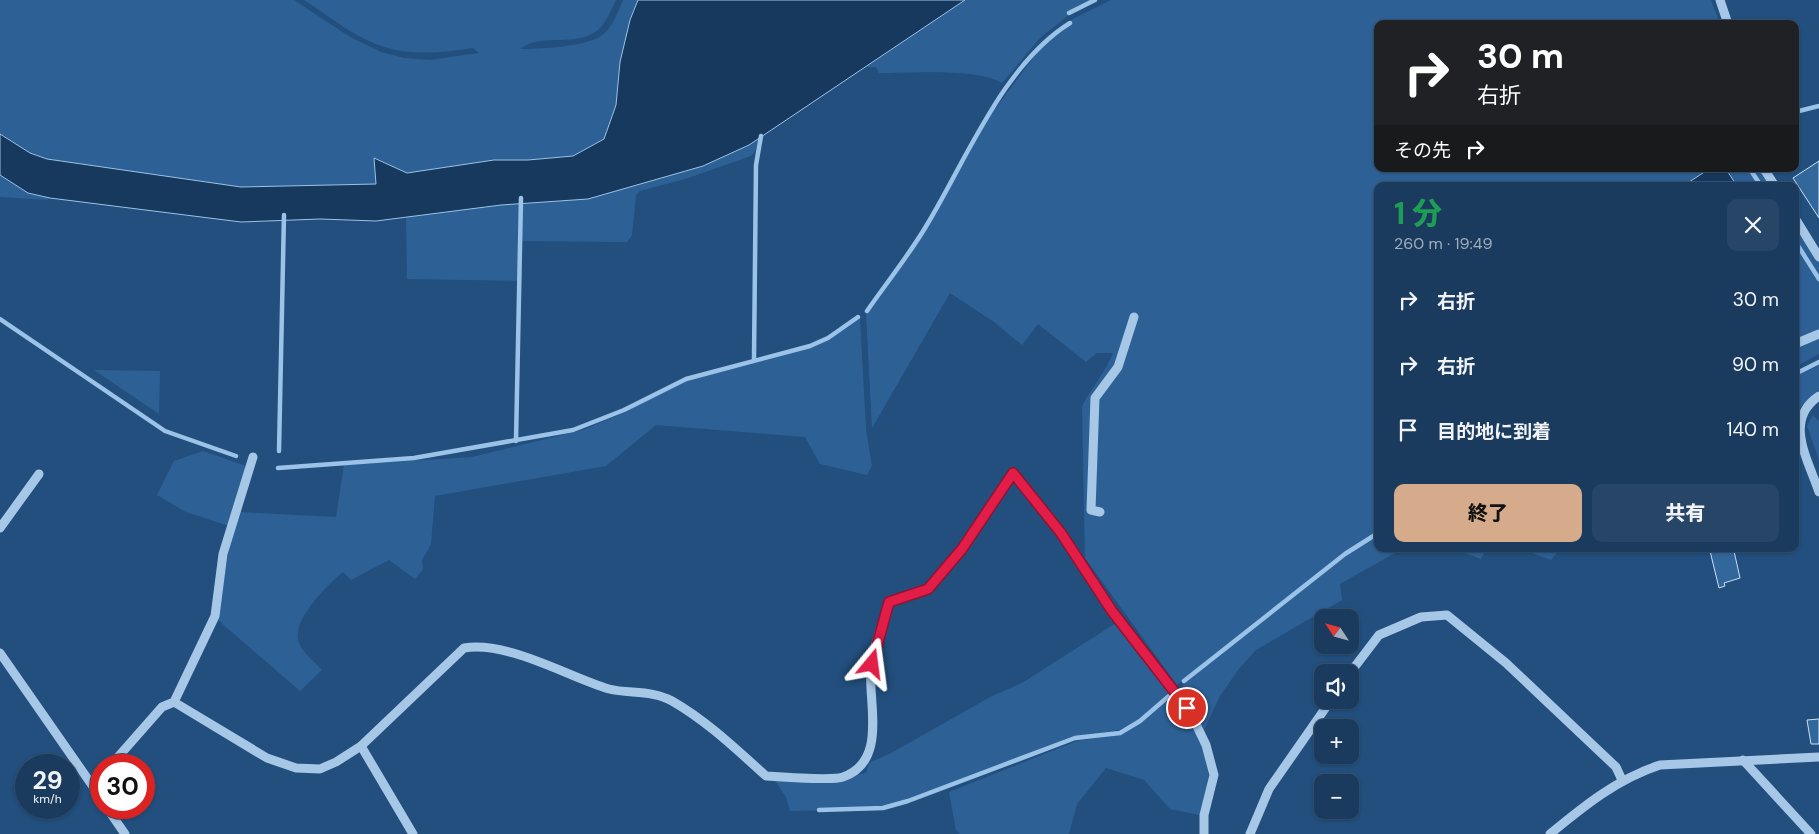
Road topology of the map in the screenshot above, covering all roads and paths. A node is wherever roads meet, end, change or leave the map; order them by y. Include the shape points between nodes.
1 (1720, 0) edge
2 (1727, 20) edge
3 (1799, 224) edge
4 (1819, 257) edge
5 (1134, 317) dead end
6 (1819, 334) edge
7 (1799, 342) edge
8 (1819, 396) edge
9 (252, 457) dead end
10 (39, 474) dead end
11 (1819, 492) edge
12 (1100, 512) dead end
13 (0, 528) edge
14 (0, 653) edge
15 (1357, 664) edge
16 (174, 702) junction
17 (1325, 709) edge
18 (361, 746) junction
19 (121, 754) edge
20 (1819, 757) edge
21 (1743, 760) junction
22 (1622, 780) junction
23 (90, 782) edge
24 (115, 819) edge
25 (125, 834) edge
26 (413, 834) edge
27 (1204, 834) edge
28 (1250, 834) edge
29 (1550, 834) edge
30 (1811, 834) edge

1 - 2 street
3 - 4 street
5 - 12 street via 1118,367 1095,398 1091,510
6 - 7 street
8 - 11 street via 1801,414 1799,436
9 - 16 street via 223,554 216,616
10 - 13 street
14 - 23 street
15 - 22 street via 1379,635 1421,617 1447,615 1506,664 1616,767
16 - 18 street via 267,758 296,768 320,769
16 - 19 street via 162,707
17 - 28 street via 1269,789
18 - 26 street
18 - 27 street via 464,648 476,646 512,654 610,689 670,700 726,739 766,776 841,778 855,772 867,760 872,743 872,664 889,602 928,589 962,549 1013,473 1061,533 1112,611 1194,720 1206,745 1214,775 1204,815
20 - 21 street
21 - 22 street via 1660,765
21 - 30 street
22 - 29 street
24 - 25 street

